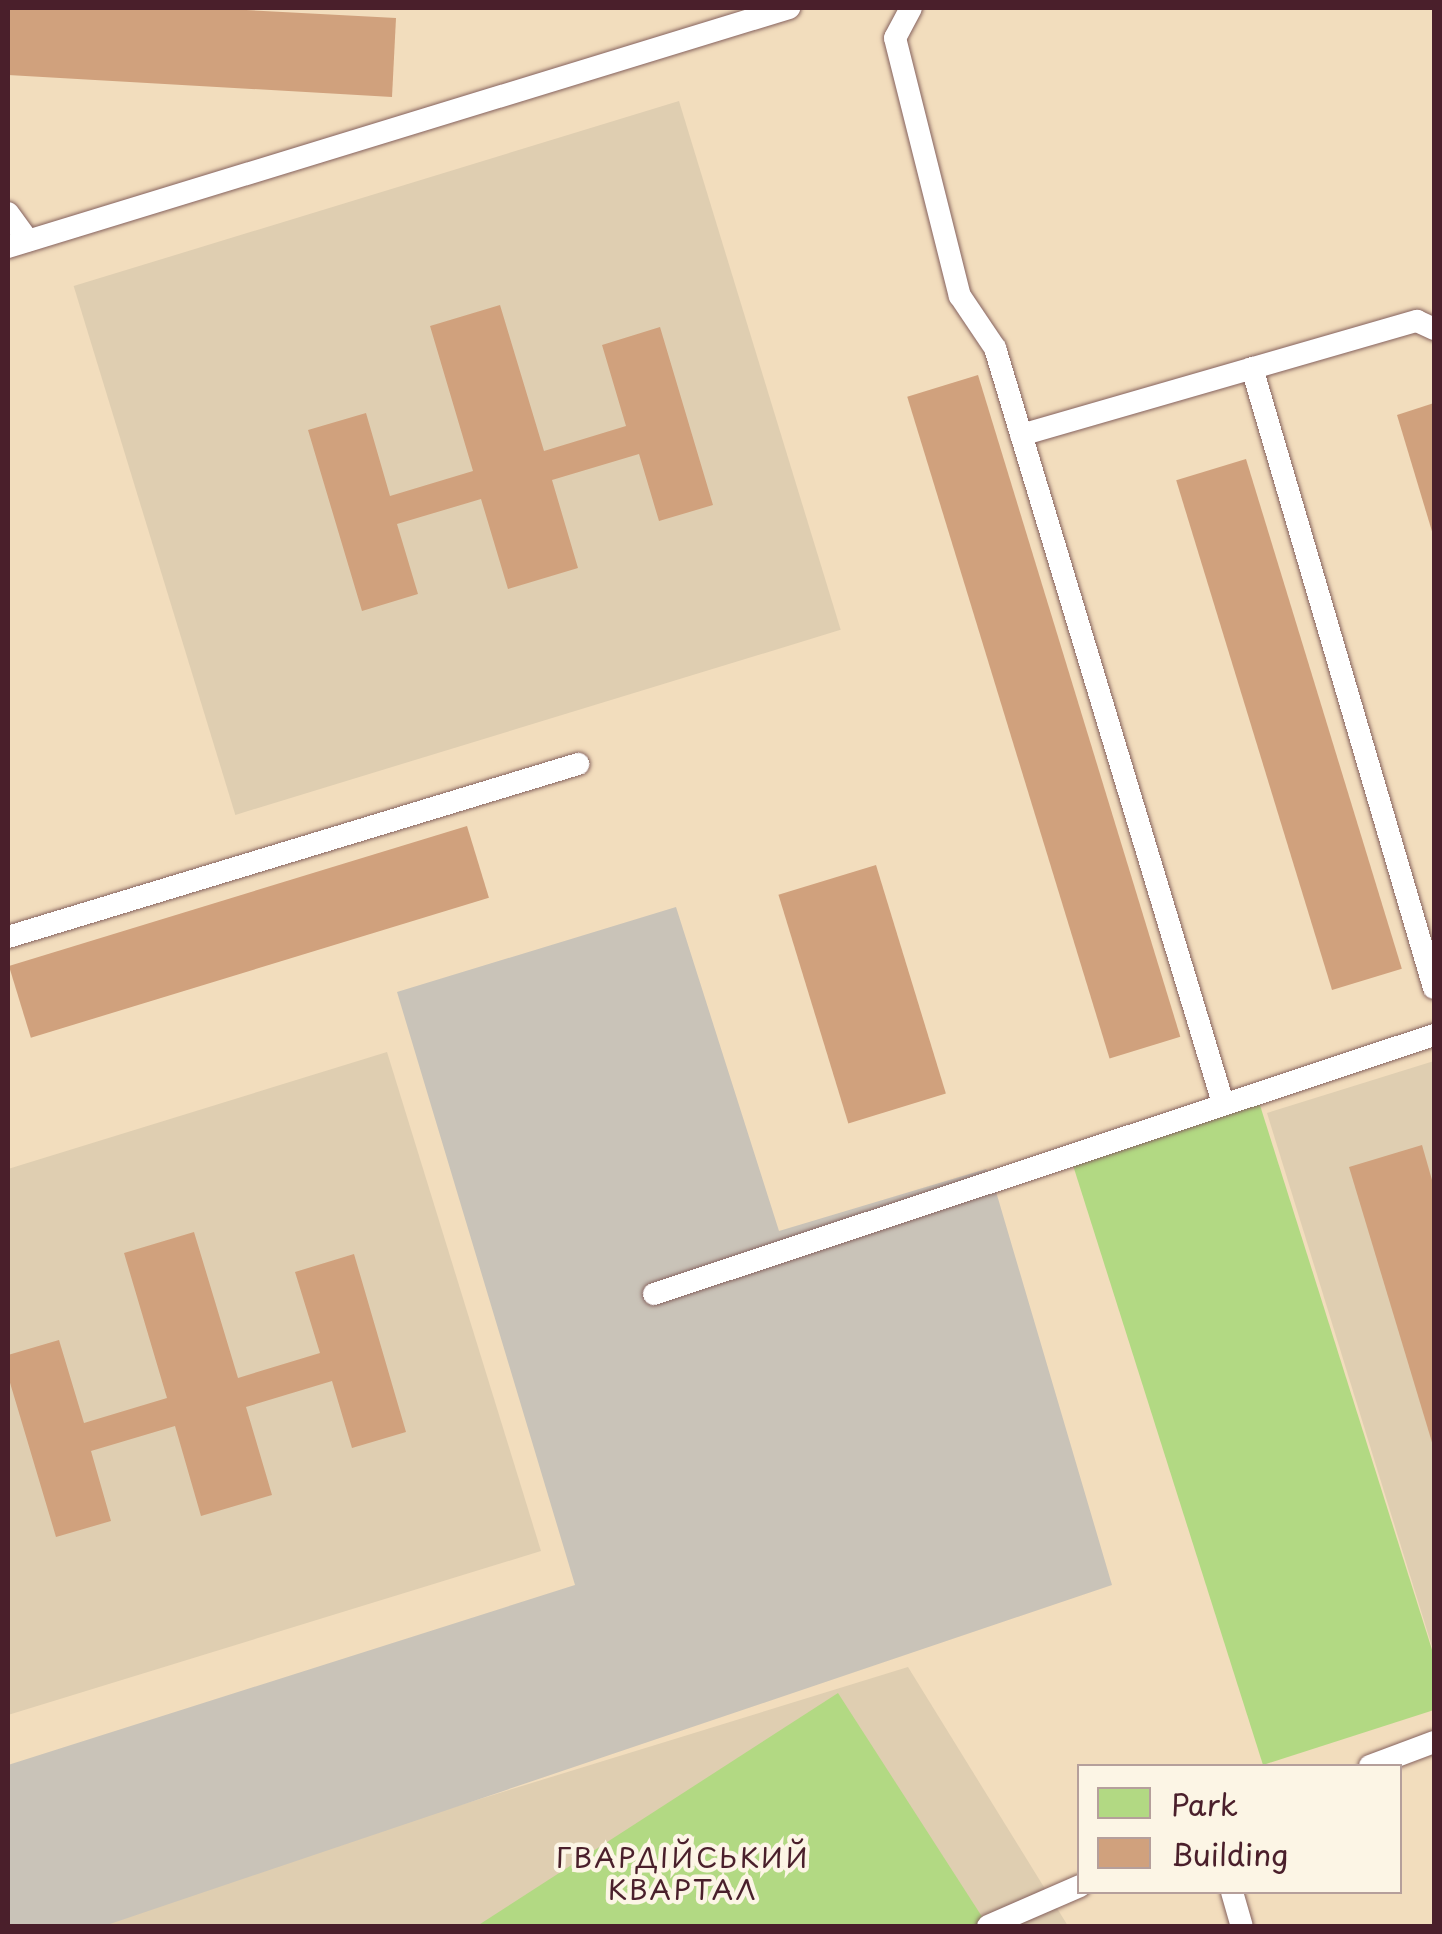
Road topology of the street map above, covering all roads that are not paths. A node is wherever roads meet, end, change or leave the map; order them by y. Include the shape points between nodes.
1 (789, 8) edge
2 (910, 8) edge
3 (8, 213) edge
4 (18, 244) edge
5 (1434, 329) edge
6 (1252, 368) junction
7 (1021, 435) junction
8 (578, 764) dead end
9 (8, 936) edge
10 (1434, 988) edge
11 (1434, 1035) edge
12 (1223, 1103) junction
13 (654, 1294) dead end
14 (1434, 1742) edge
15 (1375, 1764) edge
16 (1077, 1887) edge
17 (1233, 1894) edge
18 (988, 1926) edge
19 (1242, 1926) edge

1 - 4 lane
2 - 7 lane via 895,38 960,296 994,348
3 - 4 lane
5 - 6 lane via 1418,321
6 - 7 lane
6 - 10 lane
7 - 12 lane
8 - 9 lane
11 - 12 lane
12 - 13 lane
14 - 15 lane
16 - 18 lane
17 - 19 lane

